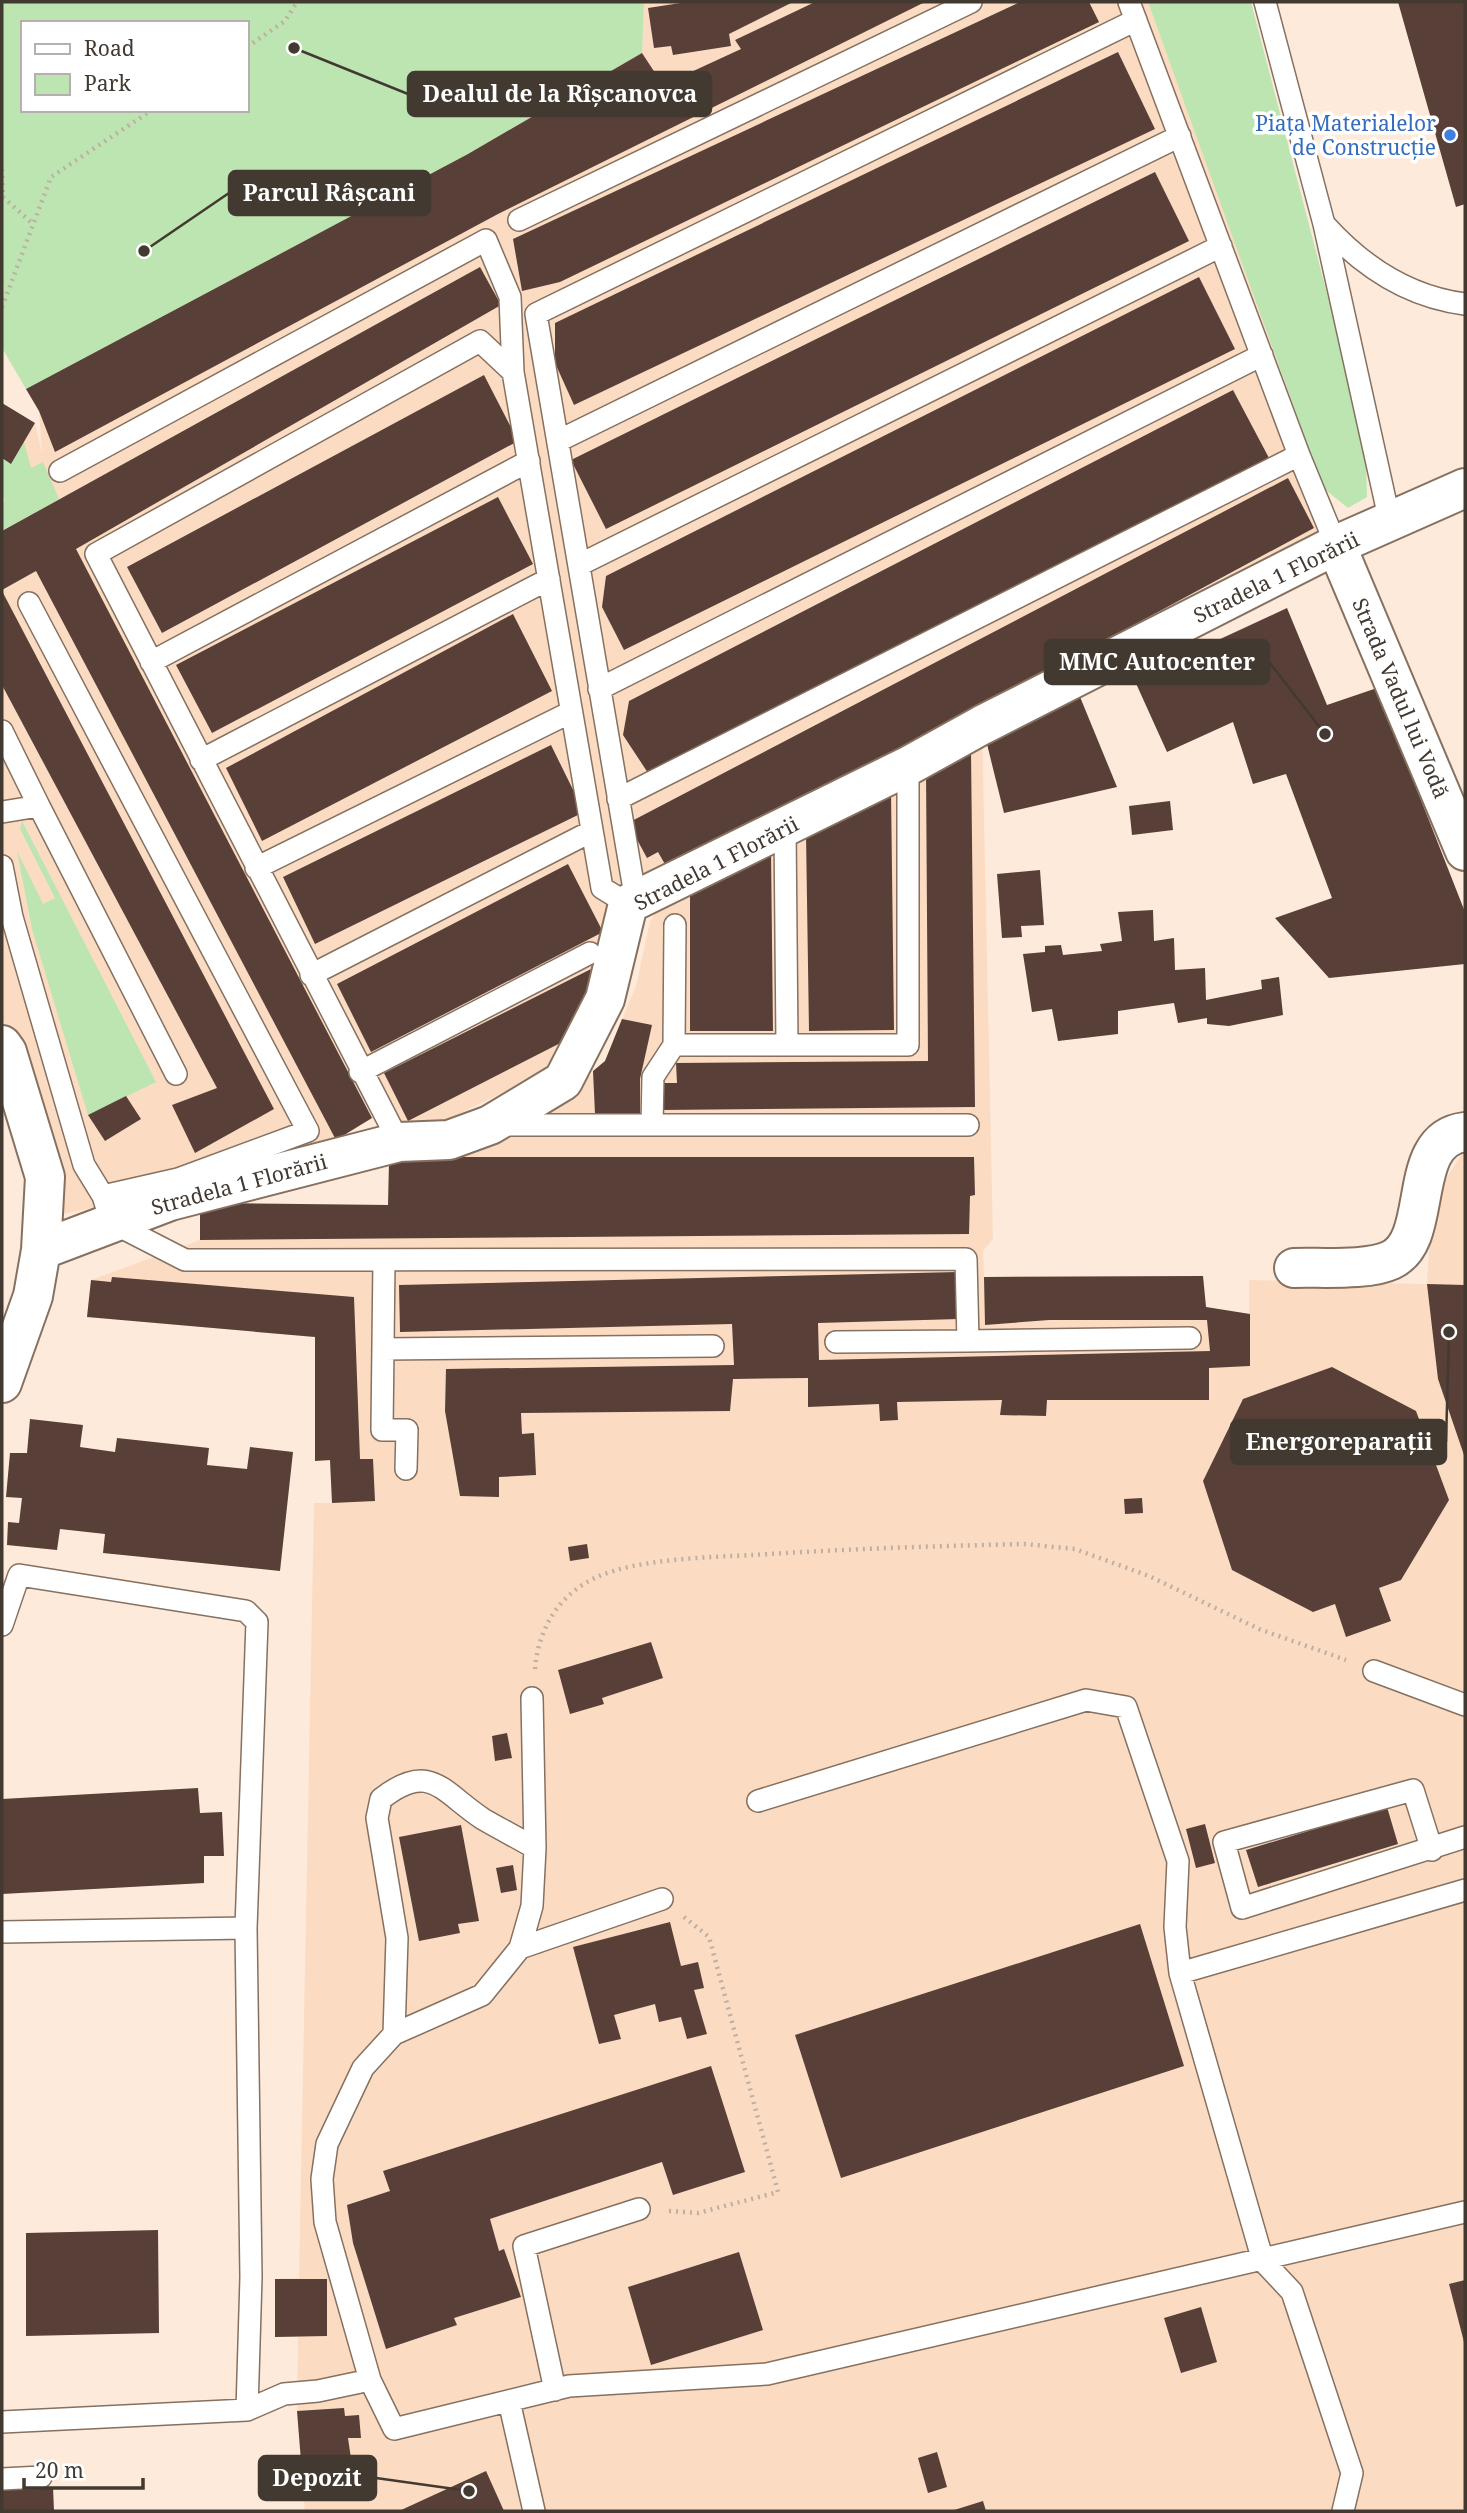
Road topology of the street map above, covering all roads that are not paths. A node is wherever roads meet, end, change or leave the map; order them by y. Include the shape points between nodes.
1 (971, 2) edge
2 (1265, 2) edge
3 (1132, 11) edge
4 (1180, 136) junction
5 (519, 220) dead end
6 (1324, 224) junction
7 (1221, 246) junction
8 (1465, 304) edge
9 (1262, 355) junction
10 (513, 372) junction
11 (558, 441) junction
12 (1299, 455) junction
13 (528, 461) junction
14 (60, 471) dead end
15 (1465, 488) edge
16 (1390, 522) junction
17 (1336, 545) junction
18 (579, 565) junction
19 (549, 579) junction
20 (29, 603) dead end
21 (151, 662) junction
22 (599, 689) junction
23 (571, 712) junction
24 (2, 731) edge
25 (201, 760) junction
26 (908, 766) junction
27 (618, 799) junction
28 (39, 806) junction
29 (2, 812) edge
30 (785, 827) junction
31 (592, 831) junction
32 (1465, 850) edge
33 (2, 866) edge
34 (256, 868) junction
35 (632, 902) junction
36 (7, 919) edge
37 (675, 925) dead end
38 (590, 953) dead end
39 (311, 975) junction
40 (2, 1045) edge
41 (674, 1045) junction
42 (788, 1045) junction
43 (360, 1072) junction
44 (176, 1074) dead end
45 (490, 1125) junction
46 (652, 1125) junction
47 (968, 1125) dead end
48 (1465, 1132) edge
49 (399, 1142) junction
50 (107, 1209) junction
51 (41, 1250) junction
52 (384, 1260) junction
53 (1294, 1268) dead end
54 (1189, 1338) dead end
55 (968, 1341) junction
56 (836, 1342) dead end
57 (713, 1346) dead end
58 (383, 1349) junction
59 (2, 1383) edge
60 (406, 1469) dead end
61 (2, 1625) edge
62 (1374, 1671) road end
63 (532, 1698) road end
64 (1465, 1705) edge
65 (758, 1801) dead end
66 (1465, 1837) edge
67 (535, 1848) junction
68 (1432, 1850) junction
69 (1465, 1890) edge
70 (662, 1899) road end
71 (246, 1928) junction
72 (2, 1932) edge
73 (520, 1948) junction
74 (1180, 1972) junction
75 (394, 2034) junction
76 (639, 2209) road end
77 (1465, 2212) edge
78 (1263, 2261) junction
79 (370, 2380) junction
80 (555, 2390) junction
81 (509, 2401) junction
82 (247, 2410) junction
83 (2, 2422) edge
84 (41, 2477) dead end
85 (2, 2479) edge
86 (534, 2511) edge
87 (1343, 2511) edge

1 - 5 lane
2 - 6 lane
3 - 4 lane
3 - 11 lane via 536,314
4 - 7 lane
4 - 11 lane
6 - 8 lane via 1345,247 1395,281
6 - 16 lane
7 - 9 lane
7 - 18 lane
9 - 12 lane
9 - 22 lane
10 - 13 lane
10 - 14 lane via 510,298 486,240
10 - 21 lane via 480,341 96,554
11 - 18 lane
12 - 17 lane
12 - 27 lane
13 - 19 lane
13 - 21 lane
15 - 16 street, Stradela 1 Florării
16 - 17 street, Stradela 1 Florării
17 - 26 street, Stradela 1 Florării
17 - 32 street, Strada Vadul lui Vodă
18 - 22 lane
19 - 23 lane
19 - 25 lane
20 - 50 lane via 308,1131
21 - 25 lane
22 - 27 lane
23 - 31 lane
23 - 34 lane
24 - 28 lane
25 - 34 lane
26 - 30 street, Stradela 1 Florării
26 - 42 lane via 908,1045
27 - 35 lane
28 - 29 lane
28 - 44 lane
30 - 35 street, Stradela 1 Florării
30 - 42 lane
31 - 35 lane via 602,888
31 - 39 lane
33 - 36 lane
34 - 39 lane
35 - 45 street, Stradela 1 Florării via 606,999 563,1081
36 - 50 lane via 83,1165
37 - 41 lane
38 - 43 lane
39 - 43 lane
40 - 51 street via 45,1177
41 - 42 lane
41 - 46 lane via 653,1077
43 - 49 lane
45 - 46 lane
45 - 49 street, Stradela 1 Florării via 449,1140
46 - 47 lane
48 - 53 street via 1451,1136 1434,1153 1411,1237 1400,1255 1375,1265
49 - 50 street, Stradela 1 Florării via 170,1200
50 - 51 street, Stradela 1 Florării
50 - 52 lane via 185,1260
51 - 59 street via 33,1296
52 - 55 lane via 965,1259
52 - 58 lane
54 - 55 lane
55 - 56 lane
57 - 58 lane
58 - 60 lane via 382,1430 407,1430
61 - 71 lane via 19,1575 246,1611 257,1622
62 - 64 lane
63 - 67 lane
65 - 74 lane via 1086,1700 1126,1707 1178,1861 1175,1927
66 - 68 lane
67 - 73 lane via 532,1906
67 - 75 lane via 482,1818 440,1784 418,1779 381,1798 377,1818 397,1938
68 - 68 lane via 1413,1790 1224,1842 1242,1908
69 - 74 lane
70 - 73 lane
71 - 72 lane
71 - 82 lane via 251,2277
73 - 75 lane via 482,1995
74 - 78 lane
75 - 79 lane via 363,2068 343,2108 327,2144 322,2179 325,2222
76 - 80 lane via 524,2246
77 - 78 lane
78 - 80 lane via 767,2374
78 - 87 lane via 1292,2292 1352,2473
79 - 81 lane via 394,2429
79 - 82 lane via 284,2394
80 - 81 lane
81 - 86 lane
82 - 83 lane
84 - 85 lane

